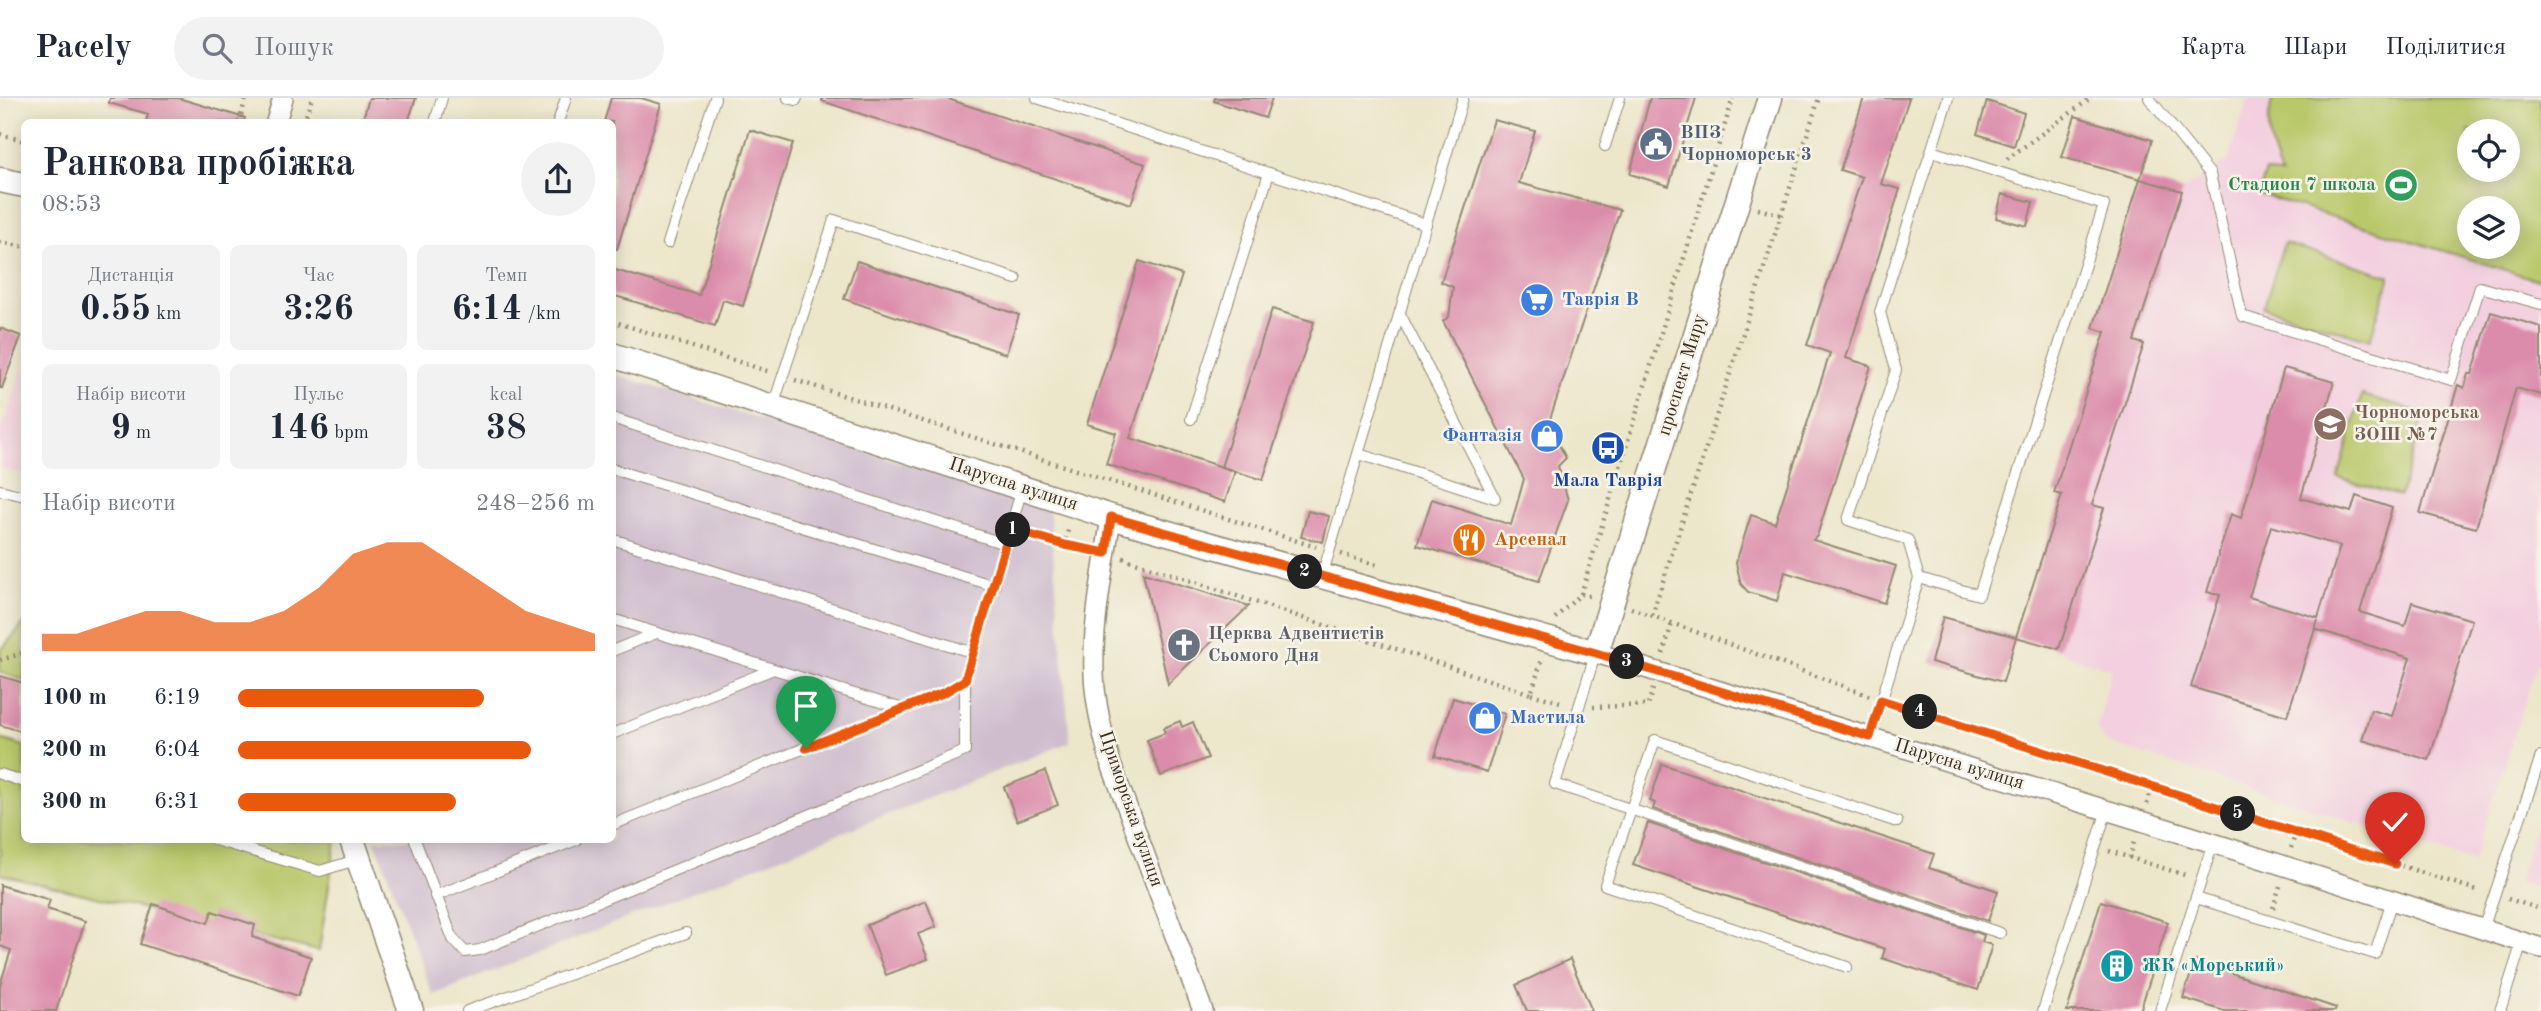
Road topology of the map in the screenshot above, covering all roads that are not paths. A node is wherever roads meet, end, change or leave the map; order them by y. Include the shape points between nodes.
1 (284, 98) edge
2 (442, 98) edge
3 (566, 98) edge
4 (715, 98) edge
5 (788, 98) edge
6 (797, 98) edge
7 (1037, 98) edge
8 (1464, 98) edge
9 (1620, 98) edge
10 (1770, 98) edge
11 (1948, 98) edge
12 (2149, 98) edge
13 (277, 119) edge
14 (436, 119) edge
15 (559, 119) edge
16 (1605, 146) dead end
17 (1931, 151) junction
18 (1269, 173) junction
19 (1426, 224) junction
20 (668, 243) dead end
21 (1016, 279) dead end
22 (2541, 304) edge
23 (1400, 314) junction
24 (616, 356) edge
25 (773, 406) junction
26 (616, 419) edge
27 (1191, 419) dead end
28 (1359, 454) junction
29 (616, 470) edge
30 (1022, 488) junction
31 (0, 490) edge
32 (21, 495) edge
33 (1111, 517) junction
34 (616, 540) edge
35 (1005, 544) junction
36 (1322, 576) junction
37 (1919, 578) junction
38 (995, 586) junction
39 (616, 620) edge
40 (656, 633) junction
41 (616, 649) edge
42 (974, 653) junction
43 (1596, 653) junction
44 (771, 670) junction
45 (965, 680) junction
46 (903, 709) junction
47 (616, 732) edge
48 (1870, 737) junction
49 (2541, 756) edge
50 (0, 774) edge
51 (21, 781) edge
52 (1631, 809) junction
53 (2107, 810) junction
54 (1896, 822) dead end
55 (616, 823) edge
56 (225, 843) edge
57 (416, 843) edge
58 (568, 843) edge
59 (2213, 843) junction
60 (355, 849) edge
61 (435, 896) junction
62 (2196, 898) junction
63 (2392, 900) junction
64 (2483, 929) junction
65 (686, 933) dead end
66 (2000, 933) dead end
67 (2532, 945) edge
68 (1847, 967) dead end
69 (411, 1011) edge
70 (467, 1011) edge
71 (1203, 1011) edge
72 (2043, 1011) edge
73 (2160, 1011) edge
74 (2500, 1011) edge

1 - 13 street
2 - 14 lane
3 - 15 lane
4 - 20 lane
5 - 6 lane
7 - 18 lane
8 - 19 lane
9 - 16 lane
10 - 43 street, проспект Миру
11 - 17 lane
12 - 22 lane via 2210,174 2242,316 2451,380 2480,287
17 - 37 lane via 1880,312 1896,370 1848,520 1908,540
17 - 37 lane via 2104,205 1979,595
18 - 19 lane
18 - 27 lane
19 - 23 lane
21 - 25 lane via 834,220
23 - 28 lane
23 - 28 lane via 1495,498
24 - 25 street, Парусна вулиця
25 - 30 street, Парусна вулиця
26 - 35 lane
28 - 36 lane
29 - 38 lane
30 - 33 street, Парусна вулиця
30 - 35 lane
31 - 32 lane
33 - 36 street, Парусна вулиця
33 - 71 street, Приморська вулиця via 1094,643 1101,725 1111,764
34 - 42 lane
35 - 38 lane
36 - 43 street, Парусна вулиця
37 - 48 lane
38 - 42 lane
39 - 40 lane
40 - 41 lane
40 - 44 lane
42 - 45 lane
43 - 48 street, Парусна вулиця
43 - 52 lane via 1555,784
44 - 46 lane
44 - 47 lane
45 - 46 lane
45 - 61 lane via 965,751 480,950 465,952 453,939
46 - 55 lane
48 - 53 street, Парусна вулиця
49 - 64 lane
50 - 51 lane
52 - 54 lane via 1655,740
52 - 66 lane
52 - 68 lane via 1605,885
53 - 59 street, Парусна вулиця
53 - 72 lane
56 - 60 lane via 320,871
57 - 61 lane
58 - 61 lane
59 - 62 lane
59 - 63 street, Парусна вулиця
60 - 69 street
62 - 63 lane via 2375,954
62 - 73 lane
63 - 64 street, Парусна вулиця
64 - 67 street, Парусна вулиця
65 - 70 lane
67 - 74 lane

